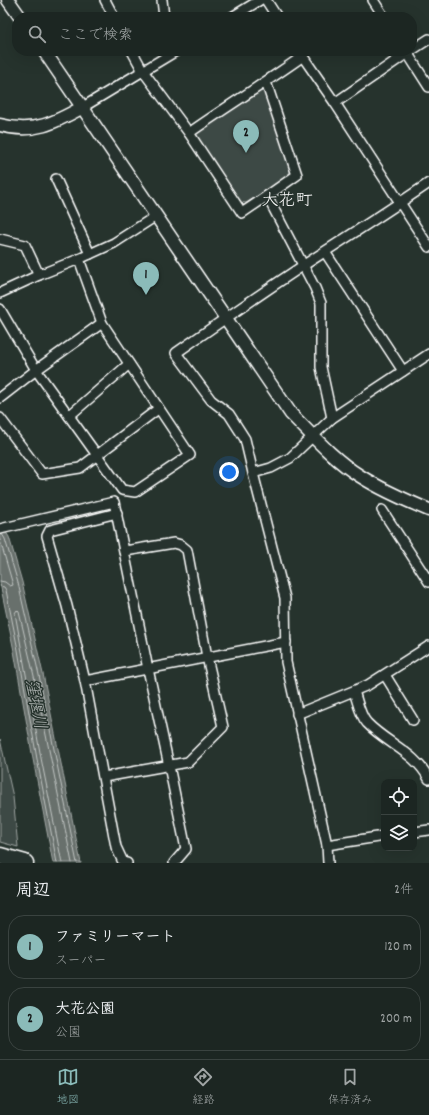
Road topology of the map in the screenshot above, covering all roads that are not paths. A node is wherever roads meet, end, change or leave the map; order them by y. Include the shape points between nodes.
1 (8, 0) edge
2 (105, 0) edge
3 (162, 0) edge
4 (260, 0) edge
5 (266, 0) edge
6 (372, 0) edge
7 (16, 12) edge
8 (111, 12) edge
9 (163, 12) edge
10 (240, 12) edge
11 (274, 12) edge
12 (380, 12) edge
13 (429, 39) edge
14 (417, 46) edge
15 (47, 56) edge
16 (135, 56) edge
17 (166, 56) edge
18 (298, 56) edge
19 (302, 56) edge
20 (402, 56) edge
21 (412, 56) edge
22 (143, 71) junction
23 (266, 82) junction
24 (429, 87) edge
25 (335, 103) junction
26 (83, 107) junction
27 (0, 125) edge
28 (188, 133) junction
29 (56, 179) dead end
30 (429, 183) edge
31 (267, 196) junction
32 (400, 203) junction
33 (156, 216) junction
34 (0, 238) edge
35 (429, 247) edge
36 (325, 252) junction
37 (90, 254) junction
38 (79, 259) junction
39 (303, 266) junction
40 (39, 275) junction
41 (0, 293) edge
42 (0, 309) edge
43 (225, 318) junction
44 (102, 324) junction
45 (429, 354) edge
46 (129, 364) junction
47 (36, 370) junction
48 (403, 371) junction
49 (0, 398) edge
50 (158, 409) junction
51 (69, 416) junction
52 (0, 418) edge
53 (332, 418) junction
54 (313, 437) junction
55 (97, 456) junction
56 (252, 473) junction
57 (122, 490) junction
58 (114, 502) junction
59 (382, 510) dead end
60 (429, 510) edge
61 (117, 513) junction
62 (0, 529) edge
63 (125, 551) junction
64 (429, 582) edge
65 (286, 642) junction
66 (429, 646) edge
67 (207, 657) junction
68 (148, 669) junction
69 (385, 675) junction
70 (85, 681) junction
71 (354, 691) junction
72 (297, 714) junction
73 (413, 720) dead end
74 (169, 766) junction
75 (428, 776) edge
76 (104, 777) junction
77 (429, 830) edge
78 (417, 832) edge
79 (381, 836) edge
80 (327, 845) junction
81 (0, 856) edge
82 (23, 863) edge
83 (127, 863) edge
84 (174, 863) edge
85 (328, 863) edge

1 - 7 street
2 - 8 street
3 - 9 street
4 - 10 street
5 - 11 street
6 - 12 street
13 - 14 street
15 - 26 street
16 - 22 street
17 - 22 street
18 - 23 street
19 - 25 street
20 - 25 street
21 - 24 street
22 - 26 street
22 - 28 street
23 - 28 street
23 - 31 street via 297,175
25 - 32 street
26 - 27 street via 44,126 15,128
26 - 33 street
28 - 31 street via 242,212
29 - 37 street
30 - 32 street
31 - 39 street
32 - 35 street
32 - 36 street
33 - 37 street via 114,243
33 - 43 street
34 - 40 street via 25,245
36 - 39 street
36 - 48 street
37 - 38 street
38 - 40 street
38 - 44 street
39 - 43 street
39 - 53 street via 321,303 321,367
40 - 41 street
42 - 47 street
43 - 54 street via 291,414
43 - 56 street via 176,353 211,400 229,414 245,439
44 - 46 street
44 - 47 street
45 - 48 street
46 - 50 street
46 - 51 street
47 - 49 street
47 - 51 street
48 - 53 street
50 - 55 street
50 - 57 street via 190,455 135,492
51 - 55 street
52 - 55 street via 42,474 80,468
53 - 54 street
54 - 56 street via 290,458 271,468
54 - 60 street via 359,475 388,492
55 - 57 street
56 - 65 street via 285,598
57 - 58 street
58 - 61 street
58 - 62 street
59 - 64 street
61 - 63 street
61 - 70 street via 50,530 47,536
63 - 67 street via 174,543 187,550
63 - 68 street
65 - 67 street
65 - 72 street via 286,662
66 - 69 street
67 - 68 street
67 - 74 street via 223,727 188,762
68 - 70 street
68 - 74 street
69 - 71 street
69 - 73 street
70 - 76 street
71 - 72 street
71 - 75 street via 366,722 407,754
72 - 80 street
74 - 76 street
74 - 84 street via 186,849
76 - 83 street via 116,847 123,862
77 - 78 street
79 - 80 street
80 - 85 street
81 - 82 highway

